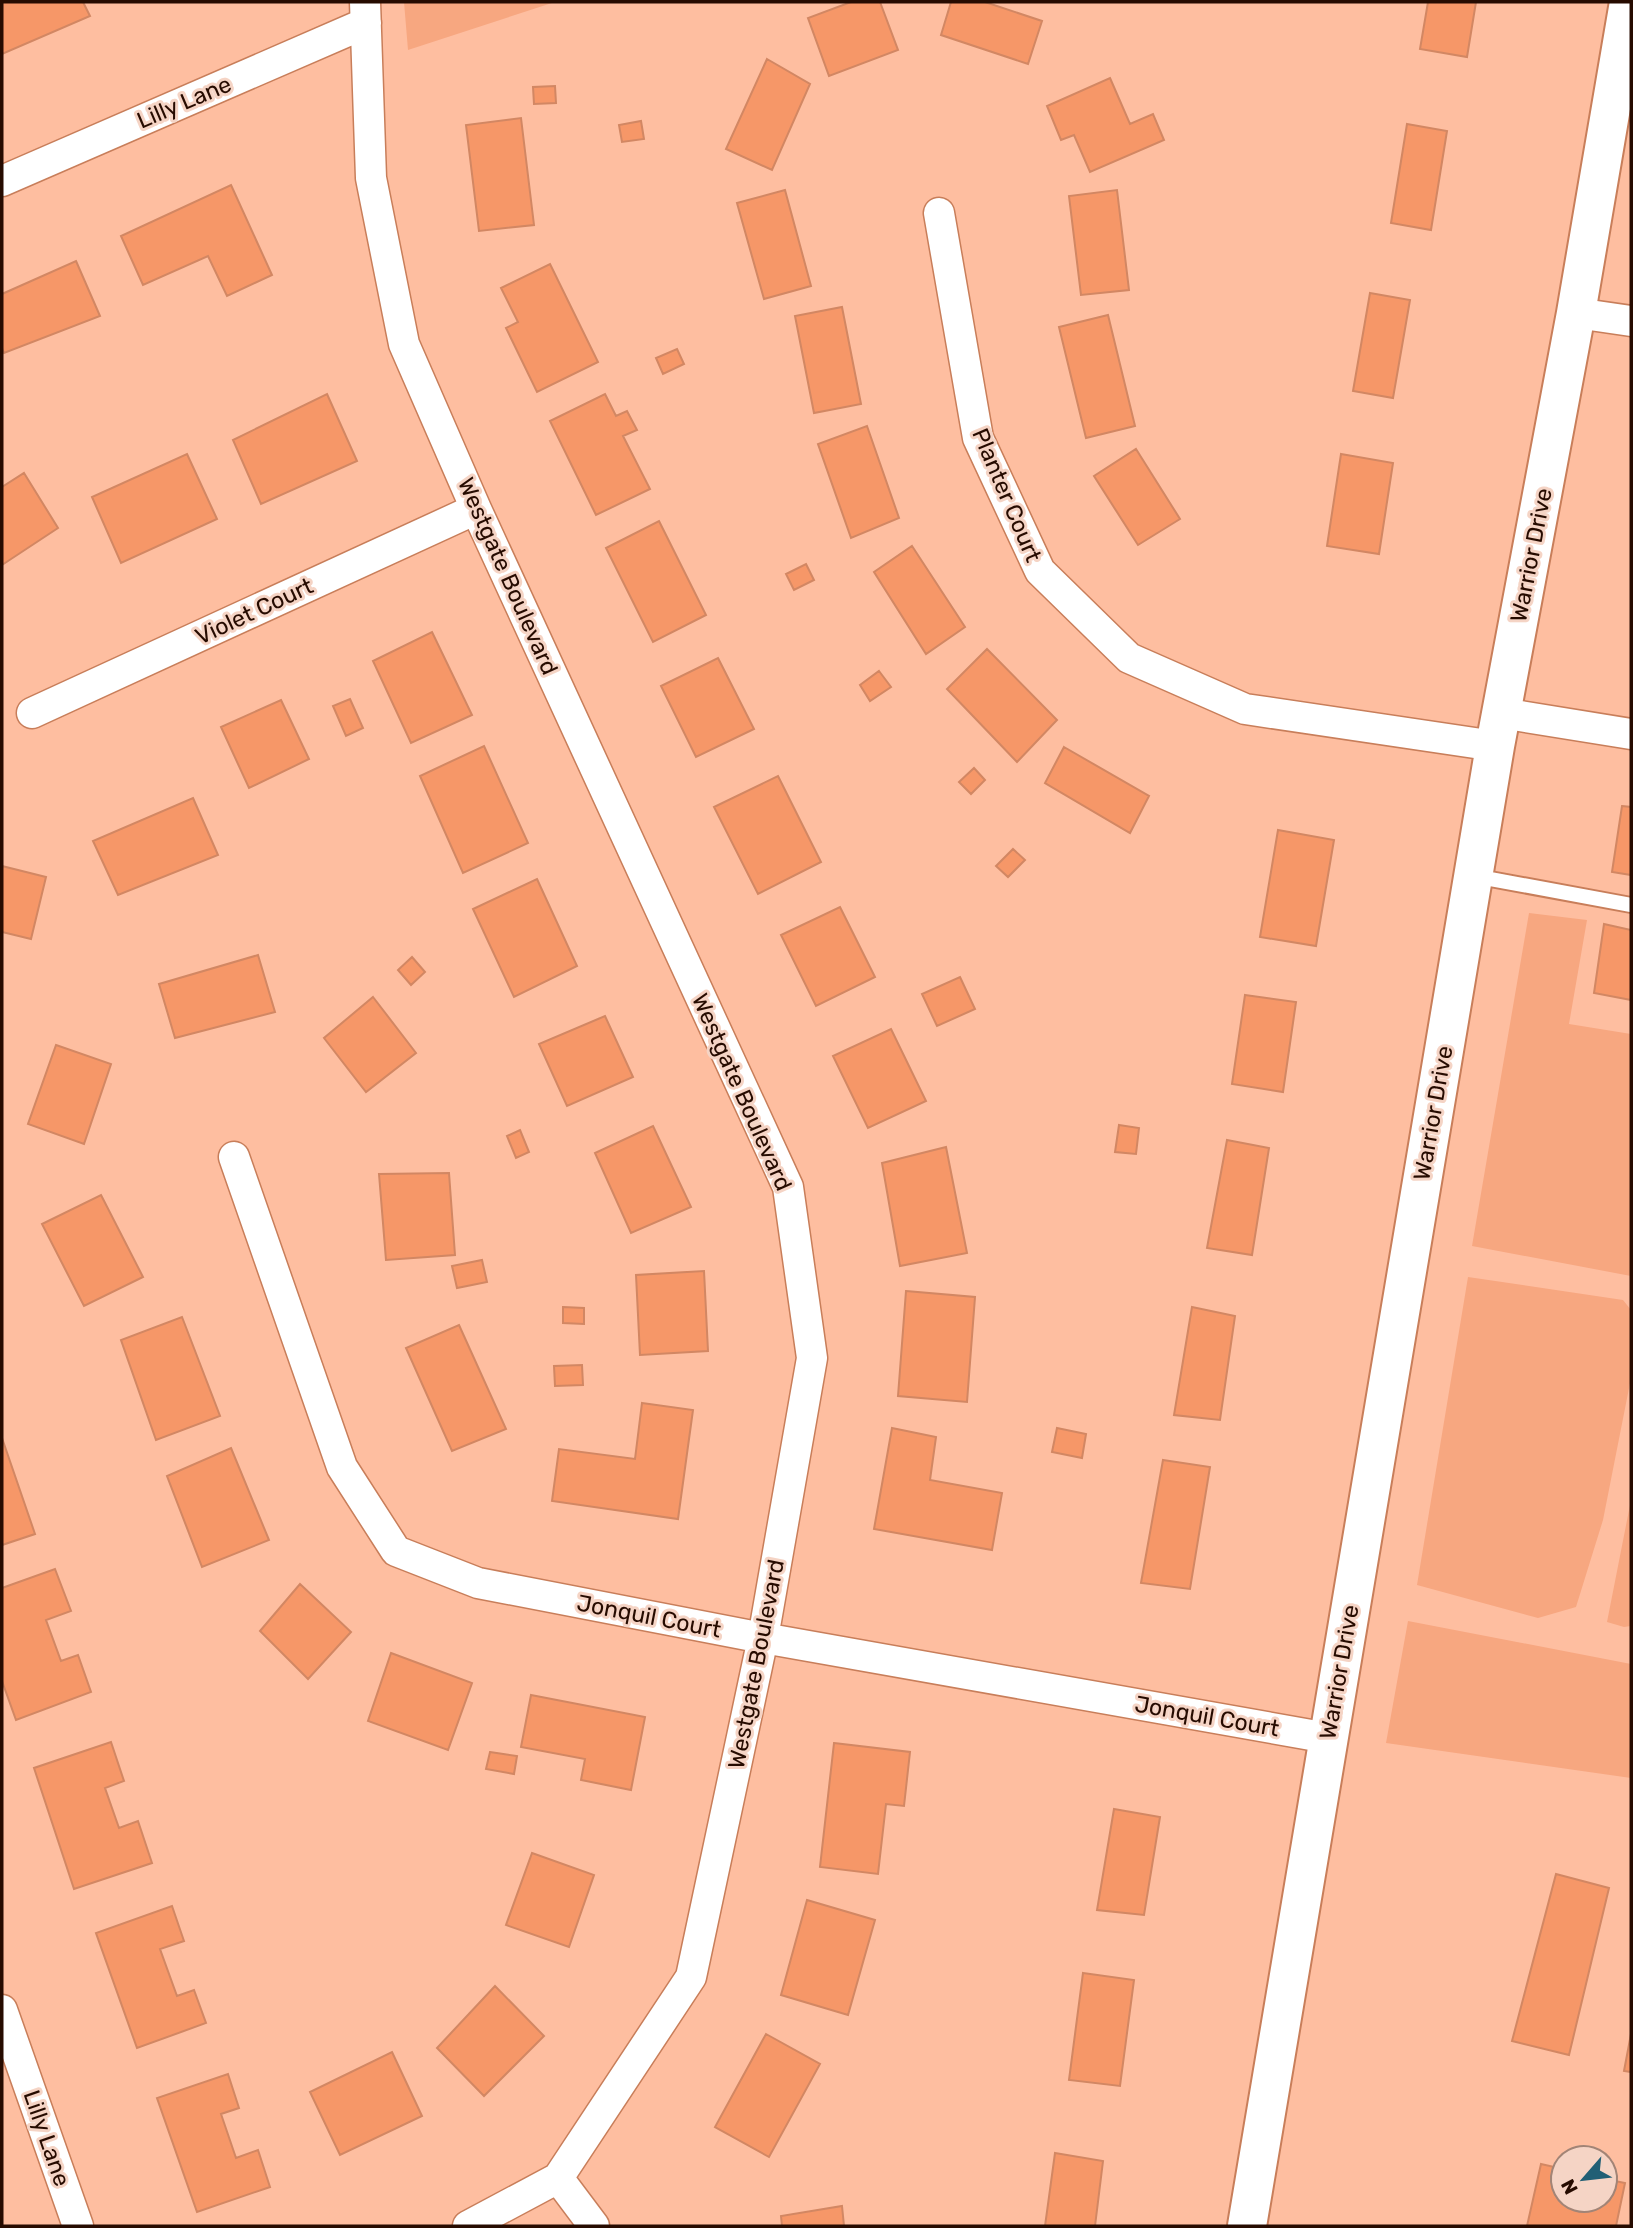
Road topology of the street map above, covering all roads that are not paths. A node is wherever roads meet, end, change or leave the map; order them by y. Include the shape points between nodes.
1 (1629, 2) edge
2 (366, 12) edge
3 (2, 181) edge
4 (939, 213) dead end
5 (1576, 313) junction
6 (1631, 321) edge
7 (476, 509) junction
8 (32, 713) dead end
9 (1498, 730) junction
10 (1631, 734) edge
11 (1473, 876) junction
12 (1631, 905) edge
13 (234, 1157) dead end
14 (763, 1638) junction
15 (1328, 1738) junction
16 (2, 2010) edge
17 (558, 2178) junction
18 (78, 2226) edge
19 (468, 2226) edge
20 (594, 2226) edge
21 (1247, 2226) edge

1 - 5 street, Warrior Drive
2 - 3 street, Lilly Lane
2 - 7 street, Westgate Boulevard via 371,178 404,344
4 - 9 street, Planter Court via 978,438 1040,571 1129,658 1245,709
5 - 6 street
5 - 9 street, Warrior Drive
7 - 8 street, Violet Court
7 - 14 street, Westgate Boulevard via 788,1187 812,1358
9 - 10 street, Planter Court
9 - 11 street, Warrior Drive
11 - 12 lane
11 - 15 street, Warrior Drive
13 - 14 street, Jonquil Court via 342,1467 396,1551 478,1583
14 - 15 street, Jonquil Court
14 - 17 street, Westgate Boulevard via 691,1977
15 - 21 street, Warrior Drive
16 - 18 street, Lilly Lane
17 - 19 street, Westgate Boulevard
17 - 20 street

